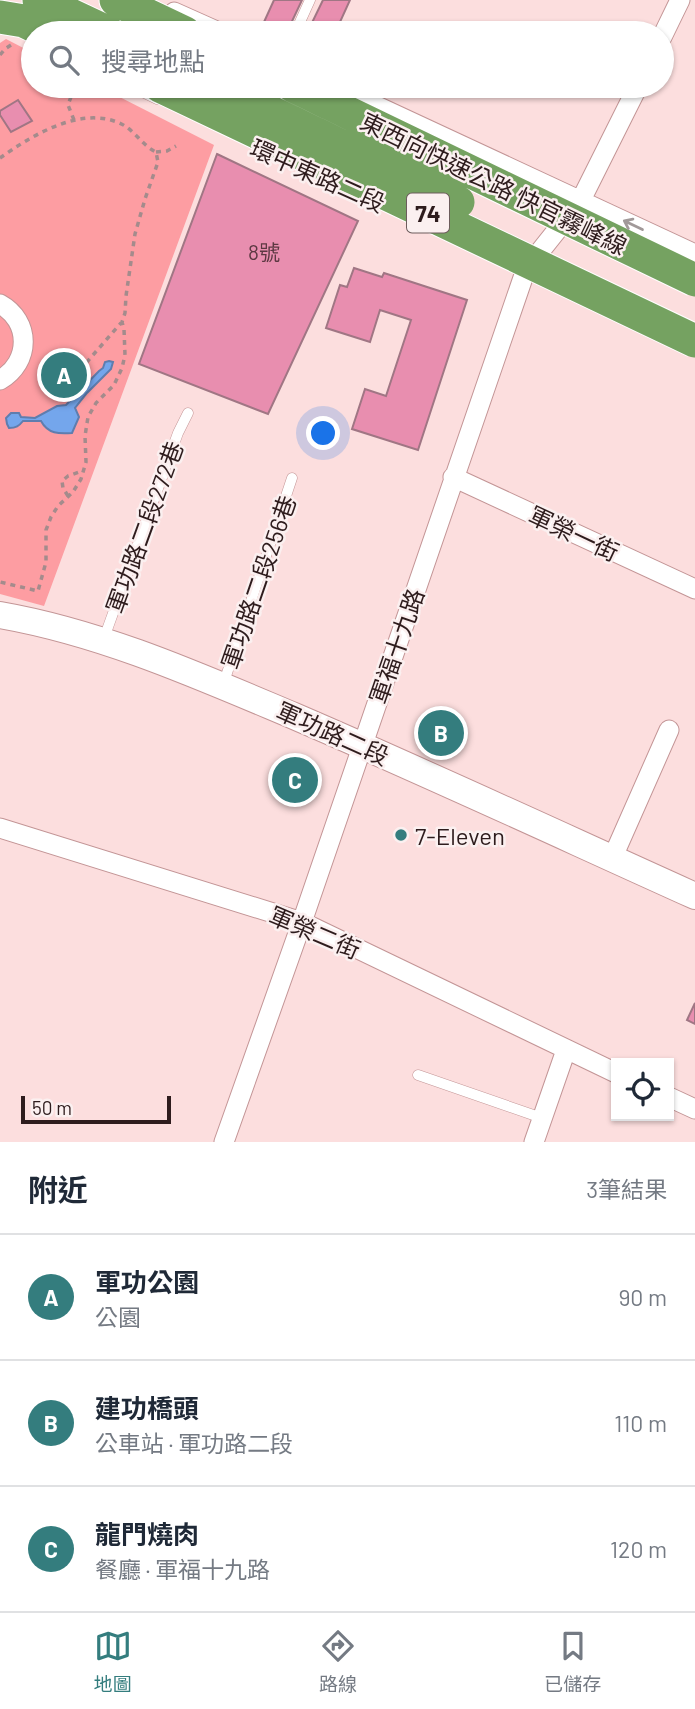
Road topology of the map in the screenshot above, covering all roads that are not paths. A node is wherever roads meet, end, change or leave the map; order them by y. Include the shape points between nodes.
1 (39, 0) edge
2 (116, 0) edge
3 (149, 0) edge
4 (310, 0) edge
5 (680, 0) edge
6 (0, 17) edge
7 (24, 21) edge
8 (50, 21) edge
9 (84, 21) edge
10 (160, 21) edge
11 (195, 21) edge
12 (300, 21) edge
13 (670, 21) edge
14 (21, 30) edge
15 (169, 98) edge
16 (214, 98) edge
17 (242, 98) edge
18 (318, 98) edge
19 (360, 98) edge
20 (632, 98) edge
21 (581, 200) junction
22 (387, 206) dead end
23 (539, 251) junction
24 (695, 254) edge
25 (526, 269) junction
26 (695, 280) edge
27 (0, 303) edge
28 (695, 316) edge
29 (635, 324) dead end
30 (695, 327) edge
31 (695, 341) edge
32 (0, 380) edge
33 (188, 412) dead end
34 (453, 477) junction
35 (292, 478) dead end
36 (695, 589) edge
37 (0, 615) edge
38 (103, 642) junction
39 (223, 686) junction
40 (669, 730) dead end
41 (362, 745) junction
42 (0, 828) edge
43 (612, 859) junction
44 (695, 896) edge
45 (302, 922) junction
46 (566, 1050) junction
47 (611, 1071) edge
48 (418, 1074) dead end
49 (674, 1099) edge
50 (695, 1109) edge
51 (542, 1118) junction
52 (224, 1142) edge
53 (534, 1142) edge

1 - 9 highway
2 - 10 highway
3 - 11 street
4 - 12 lane
5 - 13 street
6 - 7 highway
6 - 8 street via 29,11
6 - 14 lane
15 - 31 highway, 74, bridge
16 - 23 street, 環中東路二段
17 - 28 highway, 東西向快速公路 快官霧峰線 / 74, bridge
18 - 26 highway, 東西向快速公路 快官霧峰線 / 74, bridge
19 - 21 street
20 - 21 street, 軍福十九路
21 - 23 street, 軍福十九路
24 -> 21 street
22 - 25 lane, 環中東路二段
23 - 25 street, 軍福十九路
23 - 30 street, 環中東路二段
25 - 29 lane, 環中東路二段
25 - 34 street, 軍福十九路
27 - 32 street via 18,321 24,341 19,362
33 - 38 lane, 軍功路二段272巷
34 - 36 street, 軍榮一街
34 - 41 street, 軍福十九路
35 - 39 lane, 軍功路二段256巷
37 - 38 main road, 軍功路二段
38 - 39 main road, 軍功路二段
39 - 41 main road, 軍功路二段
40 - 43 street
41 - 43 main road, 軍功路二段
41 - 45 street, 軍福十九路
42 - 45 street, 軍榮二街
43 - 44 main road, 軍功路二段
45 - 46 street, 軍榮二街
45 - 52 street, 軍福十九路
46 - 47 street, 軍榮二街
46 - 51 street
48 - 51 lane
49 - 50 street
51 - 53 street

